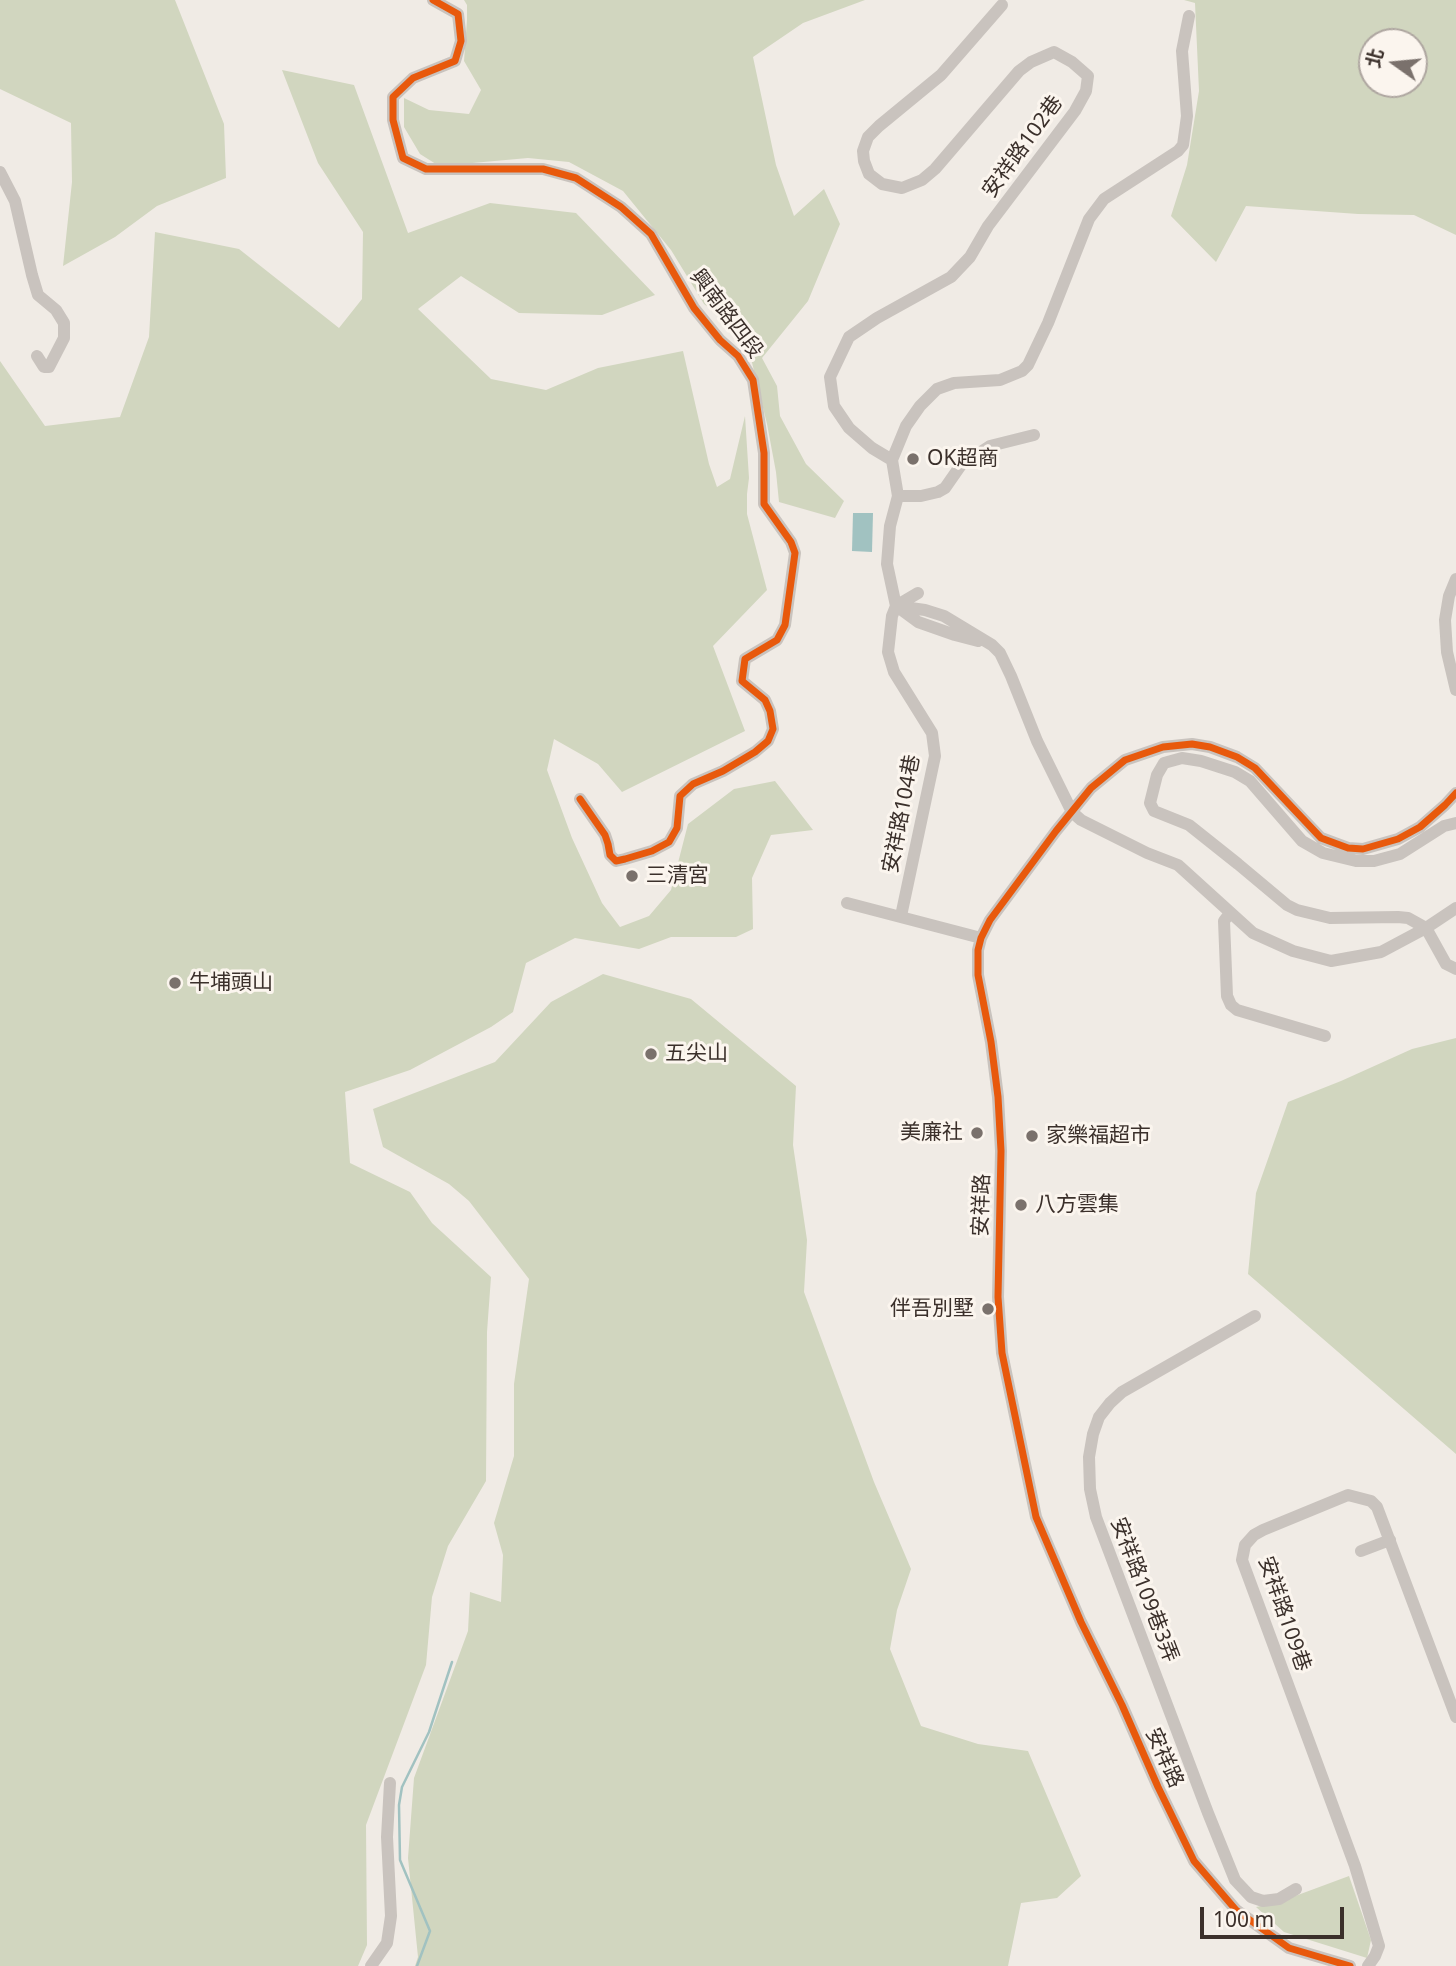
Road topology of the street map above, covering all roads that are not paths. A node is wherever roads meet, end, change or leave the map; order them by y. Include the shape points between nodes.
1 (433, 0) edge
2 (1002, 5) dead end
3 (1189, 16) dead end
4 (0, 172) edge
5 (37, 356) dead end
6 (1034, 435) dead end
7 (892, 460) junction
8 (898, 496) junction
9 (1456, 579) edge
10 (918, 593) dead end
11 (896, 606) junction
12 (1456, 690) edge
13 (1455, 797) edge
14 (580, 799) dead end
15 (1072, 812) junction
16 (1456, 823) edge
17 (847, 903) dead end
18 (1456, 908) edge
19 (1230, 913) junction
20 (901, 916) junction
21 (1426, 928) junction
22 (981, 938) junction
23 (1456, 969) edge
24 (1325, 1036) dead end
25 (1255, 1315) dead end
26 (1390, 1540) junction
27 (1361, 1551) dead end
28 (1456, 1717) edge
29 (390, 1783) dead end
30 (1296, 1889) dead end
31 (371, 1966) edge
32 (1350, 1966) edge
33 (1368, 1966) edge

1 - 14 street, 興南路四段 via 458,14 461,41 455,61 413,79 393,97 393,120 403,158 426,169 543,169 576,178 621,207 651,234 694,308 738,356 753,380 764,453 764,504 791,542 794,554 785,625 777,640 745,659 742,681 771,711 774,729 768,741 723,771 692,784 680,796 677,828 669,842 652,851 616,861 605,835
2 - 7 street, 安祥路102巷 via 941,75 868,137 863,151 869,174 882,184 902,188 922,180 1019,71 1043,55 1054,52 1072,62 1088,76 1086,91 970,257 951,277 849,337 830,377 834,406 849,428
3 - 7 street via 1182,51 1187,117 1183,145 1104,199 1089,219 1028,365 1000,380 954,383 937,389 905,426
4 - 5 street via 15,201 38,295 64,323 64,338 49,367
6 - 8 street via 990,446 961,465 939,492
7 - 8 street
8 - 11 street via 887,564
9 - 12 street via 1445,620
10 - 11 street
11 - 15 street via 944,616 1000,653
11 - 20 street, 安祥路104巷 via 888,652 894,673 932,733 935,756
13 - 15 street, 安祥路 via 1398,839 1363,849 1348,848 1321,838 1255,768 1219,750 1192,744 1163,747 1125,761 1091,788
15 - 19 street via 1178,865
15 - 22 street, 安祥路
16 - 21 street via 1400,854 1356,861 1323,853 1302,841 1250,781 1235,772 1182,758 1164,763 1157,775 1150,803 1154,811 1189,825 1297,911 1329,918 1408,918
17 - 20 street
18 - 21 street
19 - 21 street via 1253,933 1331,961 1381,952
19 - 24 street via 1224,921 1231,1005
20 - 22 street
21 - 23 street via 1446,964
22 - 32 street, 安祥路 via 978,975 1000,1124 998,1297 1002,1353 1036,1517 1194,1861 1236,1910 1289,1948
25 - 30 street, 安祥路109巷3弄 via 1110,1403 1093,1434 1090,1489 1096,1517 1235,1880 1251,1897 1263,1901 1279,1899
26 - 27 street
26 - 28 street, 安祥路109巷
26 - 33 street, 安祥路109巷 via 1377,1507 1348,1495 1254,1535 1245,1545 1242,1560 1355,1866 1379,1946
29 - 31 street via 391,1916 387,1943

